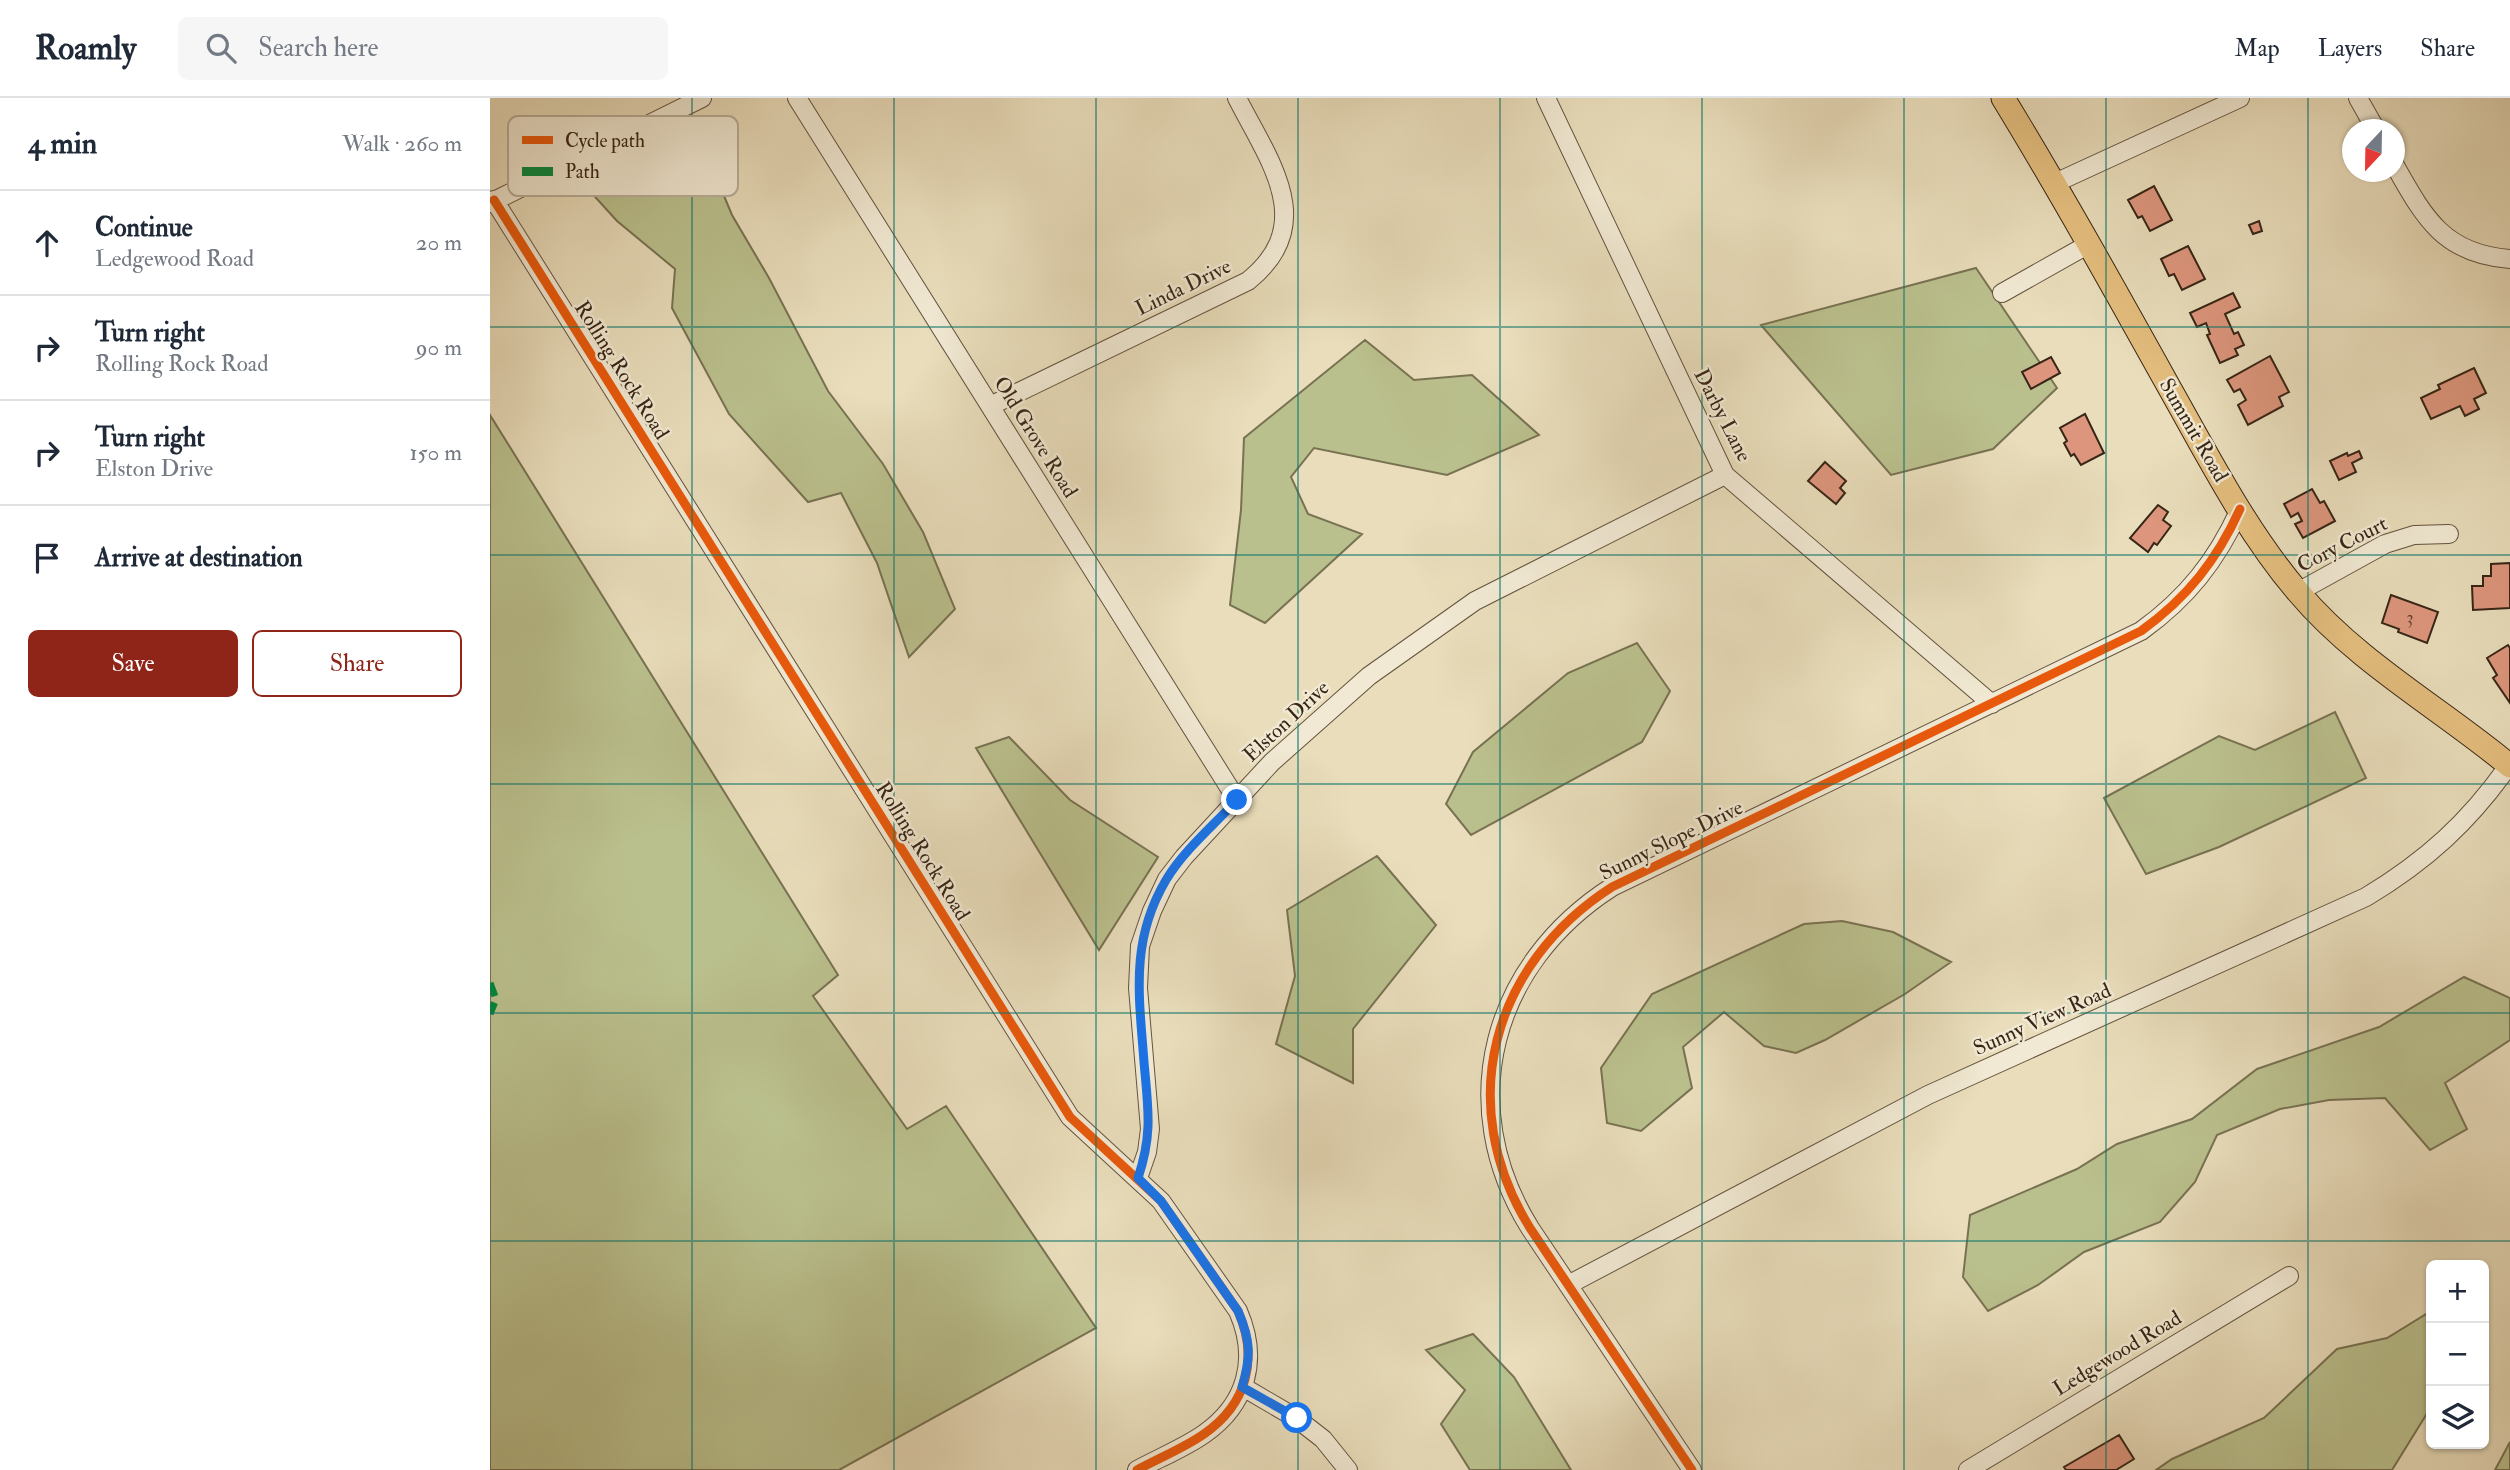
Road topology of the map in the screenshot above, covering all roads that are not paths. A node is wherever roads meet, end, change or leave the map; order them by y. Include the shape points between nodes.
1 (702, 98) edge
2 (797, 98) edge
3 (1237, 98) edge
4 (1546, 98) edge
5 (2003, 98) edge
6 (2240, 98) edge
7 (2361, 99) edge
8 (666, 116) edge
9 (2371, 119) edge
10 (2405, 182) edge
11 (2055, 183) junction
12 (508, 194) edge
13 (492, 202) edge
14 (2090, 244) junction
15 (2510, 259) edge
16 (2002, 293) dead end
17 (990, 406) junction
18 (1725, 475) junction
19 (2240, 509) junction
20 (2449, 534) dead end
21 (2298, 592) junction
22 (1992, 704) junction
23 (2509, 766) edge
24 (1237, 800) junction
25 (1138, 1178) junction
26 (2289, 1276) dead end
27 (1568, 1285) junction
28 (1242, 1387) junction
29 (1137, 1470) edge
30 (1348, 1470) edge
31 (1692, 1470) edge
32 (1968, 1470) edge

1 - 8 street
2 - 17 street, Old Grove Road
3 - 17 street, Linda Drive via 1283,192 1284,226 1272,257 1248,281
4 - 18 street, Darby Lane
5 - 11 main road, Summit Road
6 - 11 street
7 - 9 street
10 - 15 street via 2438,231 2466,250
11 - 14 main road, Summit Road
12 - 13 street
13 - 25 street, Rolling Rock Road via 1070,1117
14 - 16 street
14 - 19 main road, Summit Road
17 - 24 street, Old Grove Road
18 - 22 street, Darby Lane
18 - 24 street, Elston Drive via 1475,601 1369,676 1272,762
19 - 21 main road, Summit Road
19 - 22 street, Sunny Slope Drive via 2215,558 2162,615 2117,644
20 - 21 street, Cory Court via 2414,535 2385,544
21 - 23 main road, Summit Road via 2334,631
22 - 27 street, Sunny Slope Drive via 1612,887 1571,916 1537,954 1512,997 1496,1045 1492,1121 1511,1193
23 - 27 street, Sunny View Road via 2489,794 2433,852 2366,897 1928,1095
24 - 25 street, Elston Drive via 1167,879 1140,946 1138,988 1150,1129
25 - 28 street, Rolling Rock Road via 1161,1201 1238,1311 1247,1330 1250,1354
26 - 32 street, Ledgewood Road
27 - 31 street, Sunny Slope Drive
28 - 29 street, Rolling Rock Road via 1220,1420 1203,1434
28 - 30 street via 1297,1418 1323,1439

